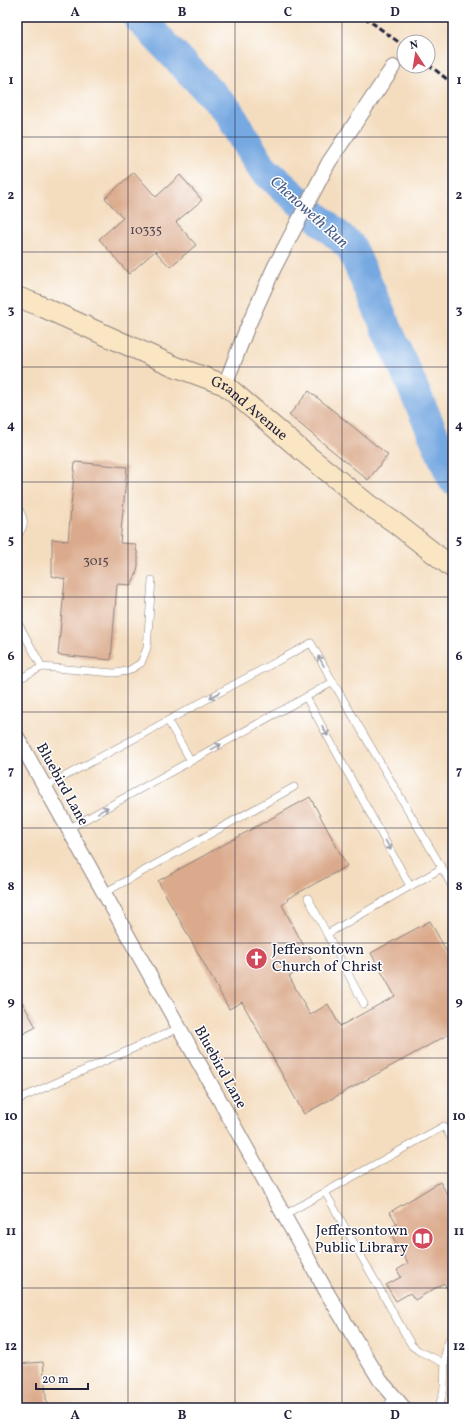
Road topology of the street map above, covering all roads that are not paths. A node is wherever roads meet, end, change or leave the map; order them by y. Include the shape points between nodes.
1 (393, 67) dead end
2 (17, 297) edge
3 (225, 386) junction
4 (17, 506) edge
5 (17, 536) edge
6 (453, 568) edge
7 (152, 580) dead end
8 (17, 621) edge
9 (42, 667) junction
10 (17, 680) edge
11 (333, 682) junction
12 (306, 697) junction
13 (168, 721) junction
14 (17, 737) edge
15 (190, 761) junction
16 (45, 787) junction
17 (294, 787) dead end
18 (68, 829) junction
19 (442, 868) junction
20 (410, 886) junction
21 (453, 888) edge
22 (104, 893) junction
23 (308, 898) dead end
24 (327, 934) junction
25 (364, 1004) dead end
26 (179, 1028) junction
27 (17, 1100) edge
28 (453, 1141) edge
29 (325, 1192) junction
30 (284, 1215) junction
31 (453, 1333) edge
32 (444, 1362) junction
33 (390, 1402) edge
34 (404, 1408) edge
35 (437, 1408) edge

1 - 3 street via 317,184 274,268
2 - 3 street, Grand Avenue
3 - 6 street, Grand Avenue via 302,451
4 - 5 lane via 24,519 22,530
7 - 9 lane via 147,648 141,663 128,671 114,673
8 - 9 lane
9 - 10 lane
11 - 12 lane
11 -> 13 lane via 311,643
11 - 19 lane
15 -> 12 lane
12 -> 20 lane
13 - 15 lane
13 - 16 lane
14 - 16 street, Bluebird Lane
18 -> 15 lane
16 - 18 street, Bluebird Lane
17 - 22 lane
18 - 22 street, Bluebird Lane
19 - 20 lane
19 - 21 lane
20 - 24 lane
22 - 26 street, Bluebird Lane
23 - 24 lane
24 - 25 lane
26 - 27 lane
26 - 30 street, Bluebird Lane
28 - 29 lane via 444,1126
29 - 30 lane
29 - 32 lane via 412,1346
30 - 33 street, Bluebird Lane via 380,1380
31 - 32 lane via 444,1354
32 - 35 lane via 444,1390
33 - 34 street, Bluebird Lane

